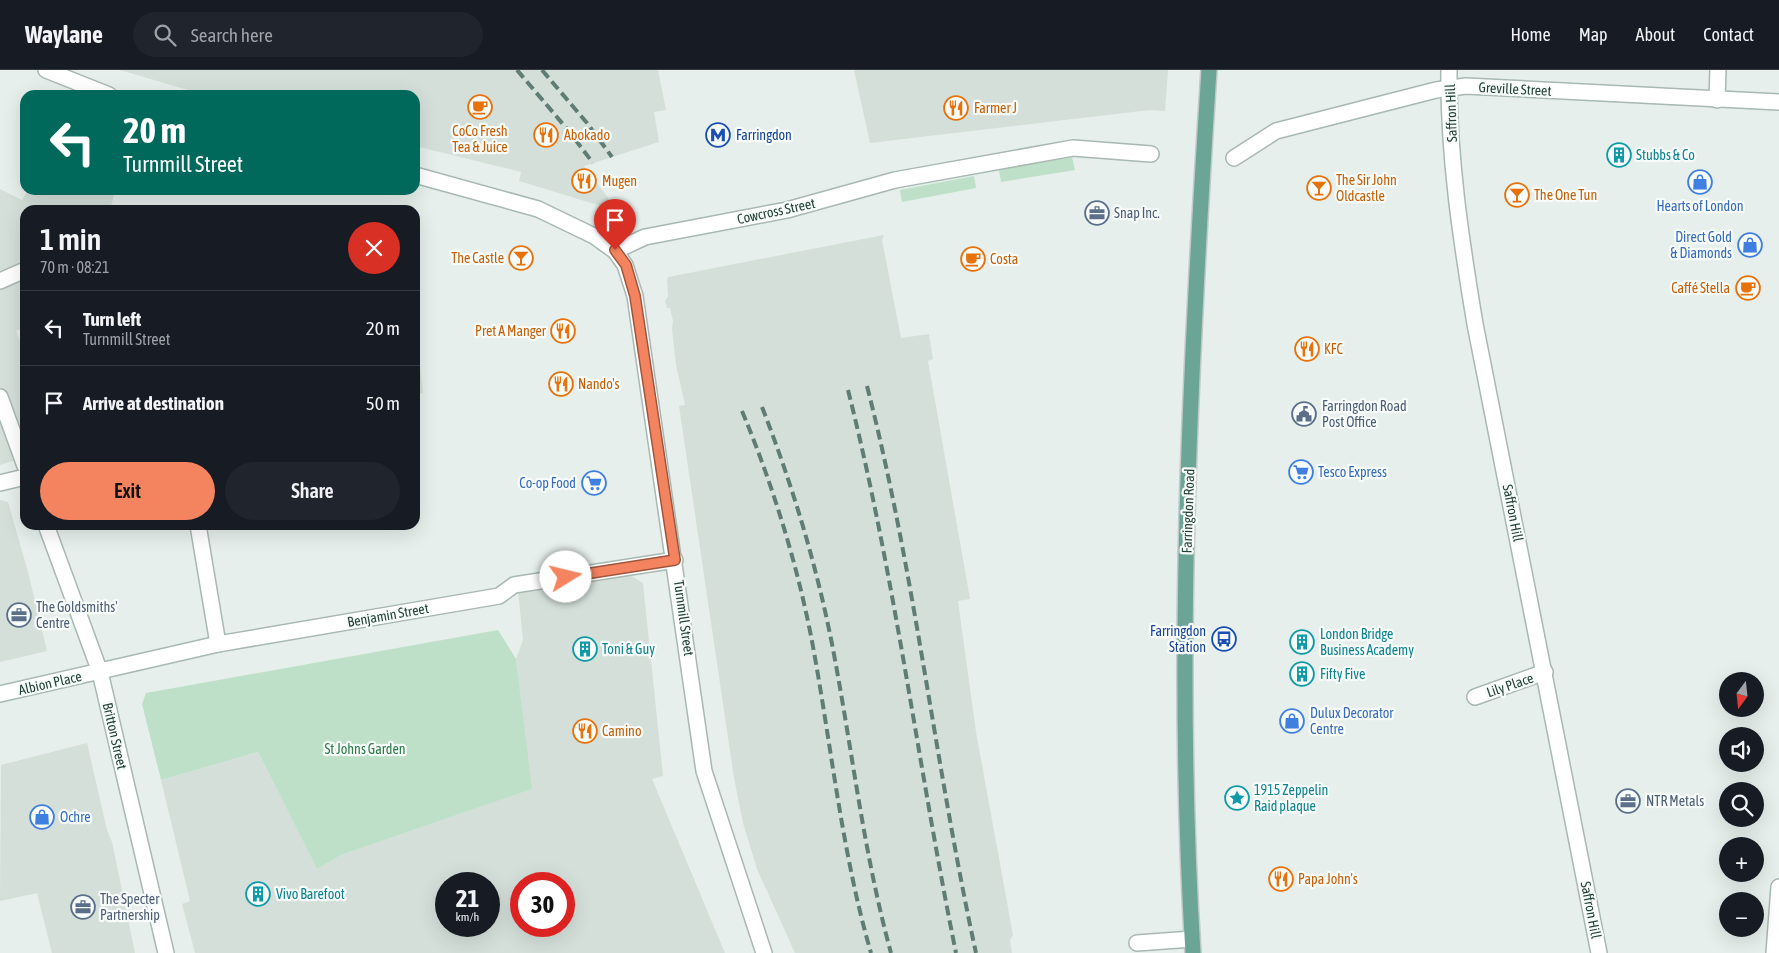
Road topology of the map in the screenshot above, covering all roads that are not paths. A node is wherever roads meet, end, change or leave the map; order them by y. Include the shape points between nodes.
1 (46, 70) edge
2 (1209, 70) edge
3 (1449, 70) edge
4 (1718, 70) edge
5 (1449, 88) junction
6 (96, 90) edge
7 (1717, 100) junction
8 (1779, 102) edge
9 (1150, 154) dead end
10 (1234, 158) dead end
11 (420, 175) edge
12 (615, 250) junction
13 (20, 272) edge
14 (0, 281) edge
15 (0, 397) edge
16 (20, 452) edge
17 (20, 478) edge
18 (0, 484) edge
19 (48, 530) edge
20 (199, 530) edge
21 (675, 560) junction
22 (218, 644) junction
23 (100, 672) junction
24 (1545, 672) junction
25 (0, 694) edge
26 (1476, 697) dead end
27 (1779, 887) edge
28 (1138, 943) dead end
29 (1192, 946) edge
30 (166, 953) edge
31 (764, 953) edge
32 (1599, 953) edge
33 (1774, 953) edge

1 - 6 street
2 - 29 main road, Farringdon Road via 1186,556 1185,740
3 - 5 street, Saffron Hill
4 - 7 street
5 - 7 street, Greville Street via 1466,86
5 - 10 street, Greville Street via 1276,131
5 - 24 street, Saffron Hill via 1448,111 1462,248
7 - 8 street, Greville Street
9 - 12 street, Cowcross Street via 1073,148 895,180 787,210 645,237
11 - 12 street via 538,209
12 - 21 street, Turnmill Street via 626,265 635,296
13 - 14 street
15 - 16 street
17 - 18 street
19 - 23 street, Britton Street
20 - 22 street
21 - 22 street, Benjamin Street via 514,585 499,596
21 - 31 street, Turnmill Street via 704,772
22 - 23 street, Benjamin Street
23 - 25 street, Albion Place
23 - 30 street, Britton Street
24 - 26 street, Lily Place
24 - 32 street, Saffron Hill
27 - 33 street
28 - 29 street

